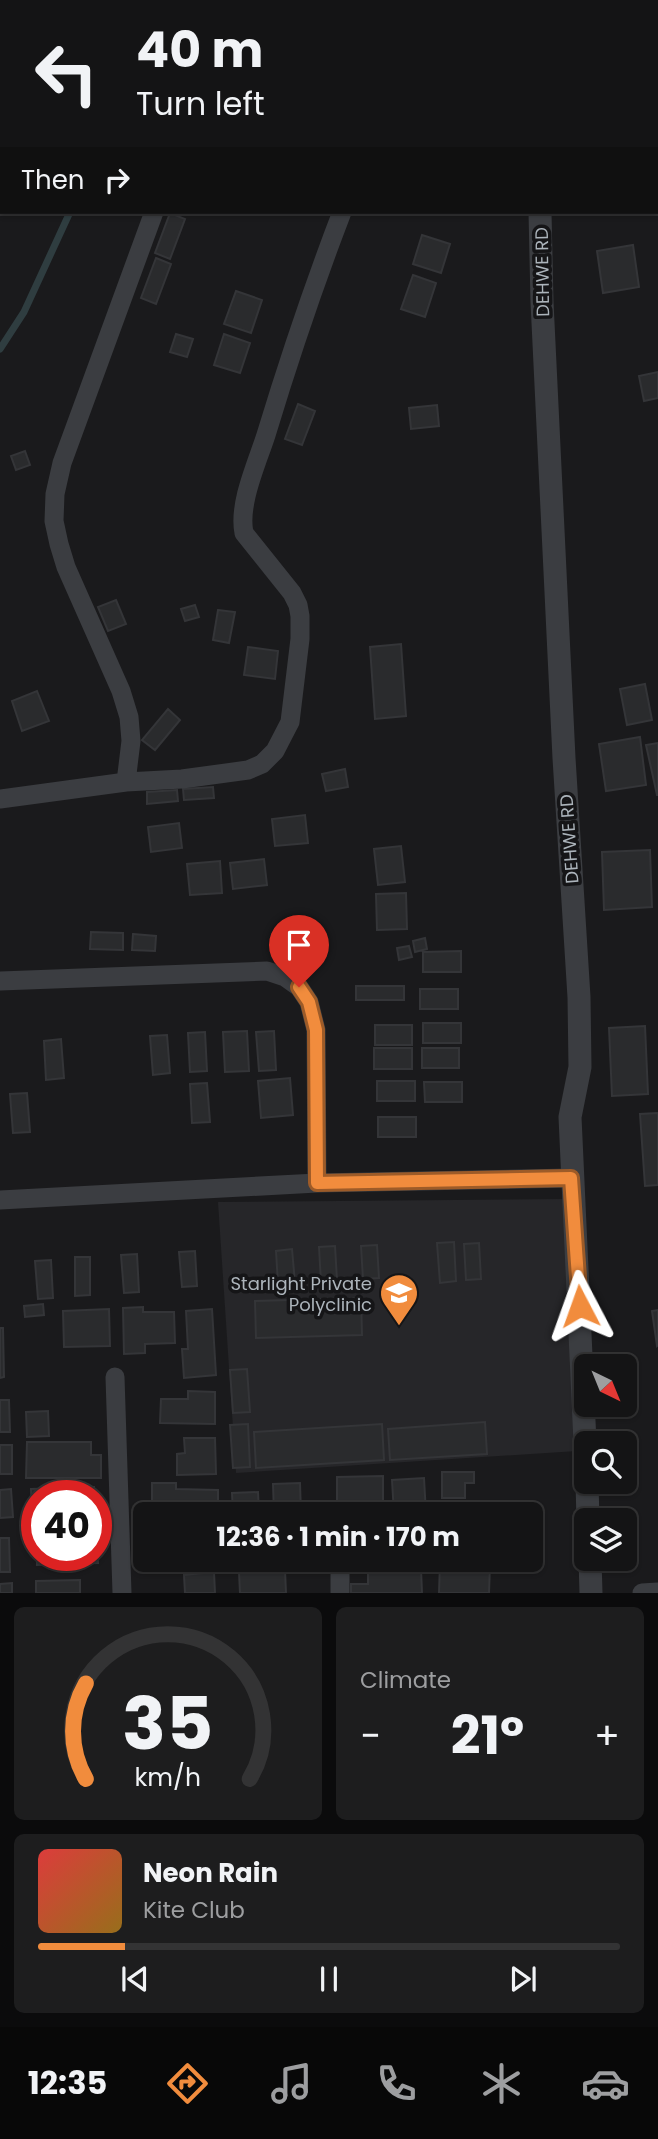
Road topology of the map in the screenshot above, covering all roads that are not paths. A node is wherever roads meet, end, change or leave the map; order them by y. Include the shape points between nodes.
1 (153, 214) edge
2 (341, 214) edge
3 (540, 214) edge
4 (126, 782) junction
5 (0, 799) edge
6 (0, 981) edge
7 (571, 1178) junction
8 (317, 1183) junction
9 (0, 1200) edge
10 (115, 1377) dead end
11 (585, 1431) edge
12 (590, 1571) edge
13 (340, 1572) edge
14 (658, 1592) edge
15 (122, 1593) edge
16 (340, 1593) edge
17 (591, 1593) edge
18 (642, 1593) edge

1 - 4 street via 61,463 55,494 54,521 66,567 129,717
2 - 4 street via 305,309 243,509 244,533 298,605 300,639 290,722 275,751 248,770
3 - 7 street, DEHWE RD via 579,997 580,1067 570,1117
4 - 5 street
6 - 8 street via 267,971 285,977 309,1002 316,1030
7 - 8 street
7 - 11 street, DEHWE RD
8 - 9 street
10 - 15 street
12 - 17 street
13 - 16 street
14 - 18 street

